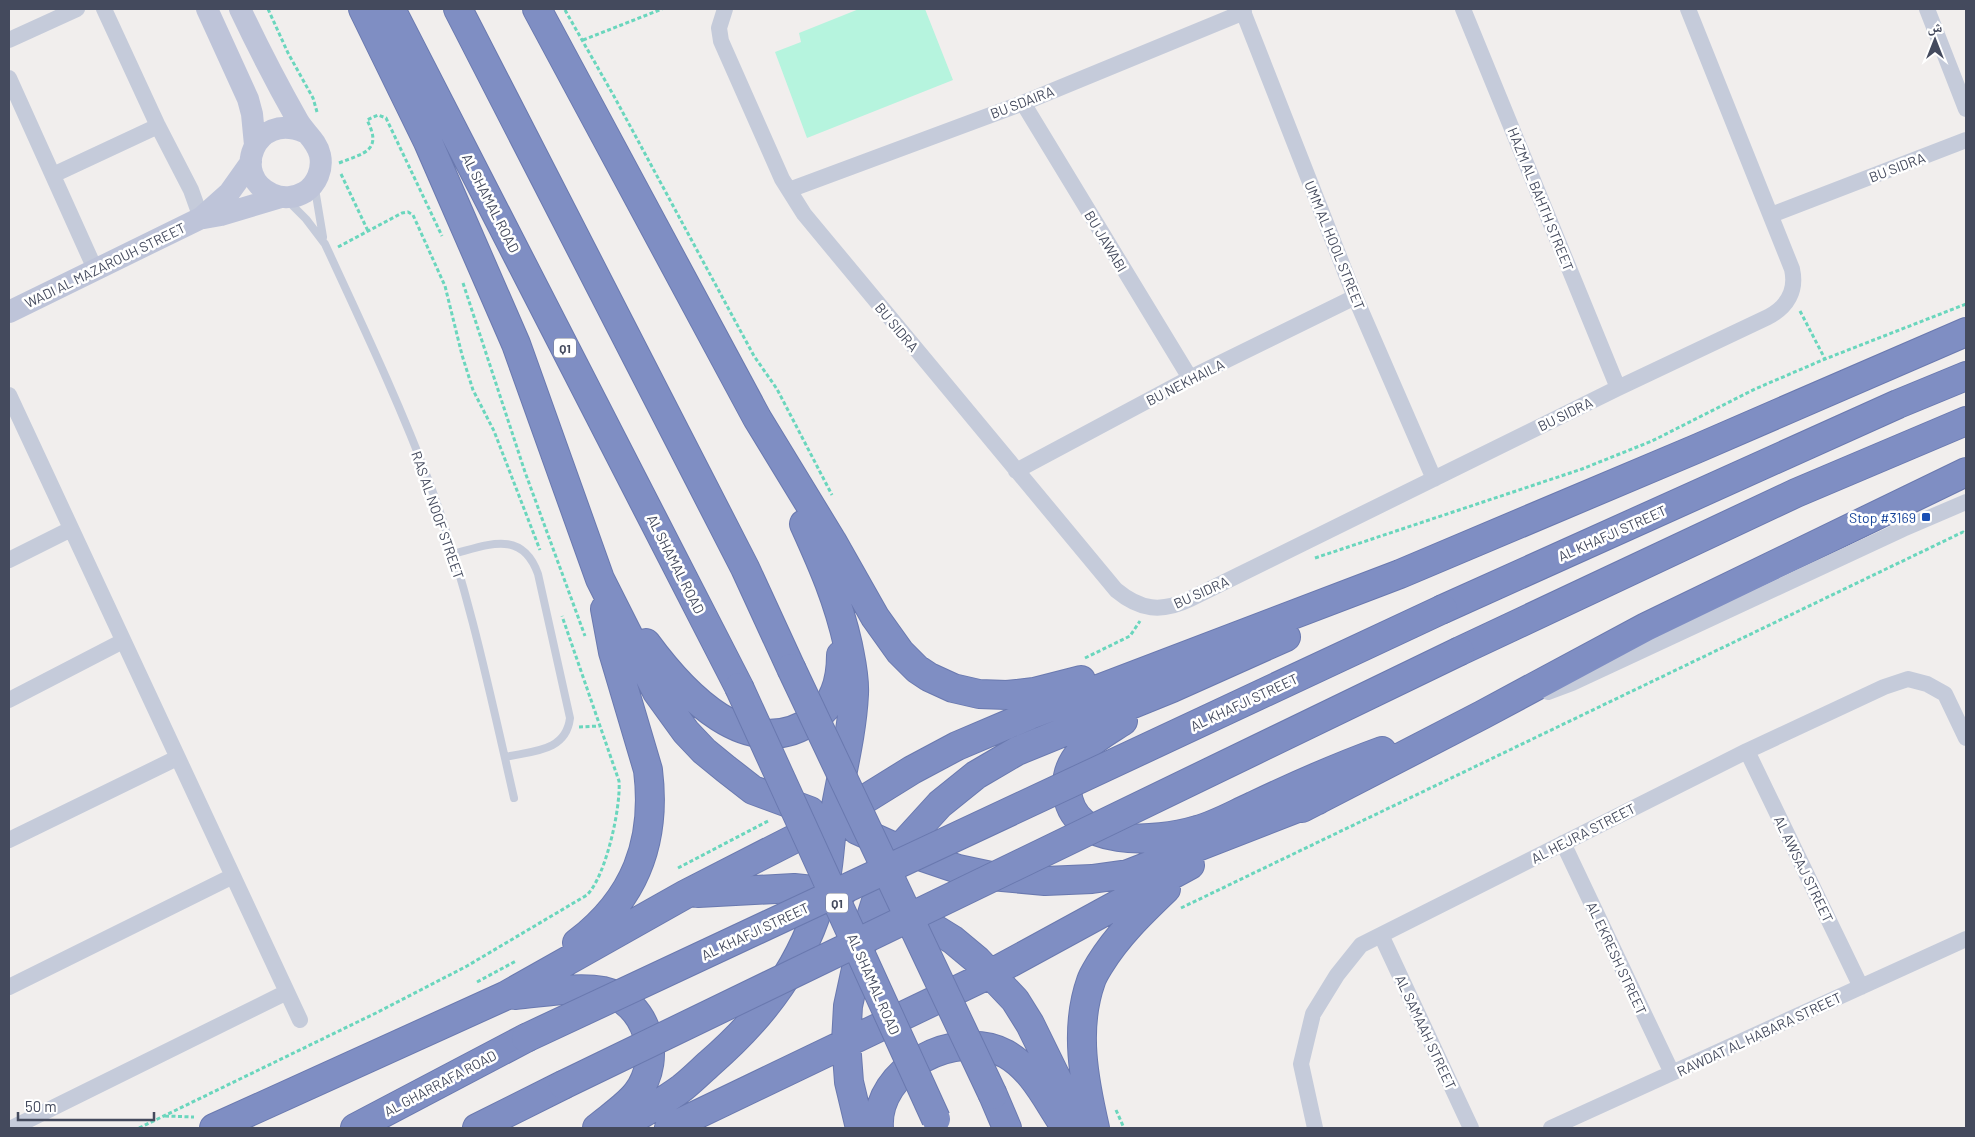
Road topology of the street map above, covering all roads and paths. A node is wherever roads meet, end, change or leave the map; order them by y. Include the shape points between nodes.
1 (77, 9) edge
2 (104, 9) edge
3 (207, 9) edge
4 (240, 9) edge
5 (268, 9) edge
6 (363, 9) edge
7 (391, 9) edge
8 (458, 9) edge
9 (537, 9) edge
10 (565, 9) edge
11 (662, 9) edge
12 (725, 9) edge
13 (1463, 9) edge
14 (1688, 9) edge
15 (1927, 9) edge
16 (1247, 10) edge
17 (9, 40) edge
18 (583, 40) junction
19 (9, 78) edge
20 (1022, 103) junction
21 (1966, 109) edge
22 (367, 120) dead end
23 (158, 126) junction
24 (309, 136) junction
25 (1966, 140) edge
26 (253, 153) junction
27 (324, 170) junction
28 (53, 175) junction
29 (788, 190) junction
30 (283, 197) junction
31 (1771, 215) junction
32 (200, 218) junction
33 (368, 231) junction
34 (327, 248) junction
35 (95, 269) junction
36 (1792, 294) junction
37 (1356, 297) junction
38 (1966, 304) edge
39 (9, 312) edge
40 (1966, 332) edge
41 (1825, 359) junction
42 (1966, 376) edge
43 (1190, 378) junction
44 (1618, 388) junction
45 (9, 395) edge
46 (13, 417) edge
47 (756, 418) junction
48 (1966, 421) edge
49 (1016, 471) junction
50 (1966, 472) edge
51 (1434, 479) junction
52 (834, 498) dead end
53 (1966, 502) edge
54 (71, 529) junction
55 (1966, 534) edge
56 (453, 554) junction
57 (542, 557) dead end
58 (1311, 559) dead end
59 (9, 560) edge
60 (1400, 574) junction
61 (600, 579) junction
62 (1148, 608) junction
63 (840, 611) junction
64 (561, 613) dead end
65 (123, 640) junction
66 (1083, 659) dead end
67 (1172, 688) junction
68 (9, 700) edge
69 (1482, 715) junction
70 (599, 726) junction
71 (569, 728) junction
72 (1966, 738) edge
73 (1747, 752) junction
74 (177, 758) junction
75 (505, 758) junction
76 (514, 798) dead end
77 (1318, 800) junction
78 (794, 806) junction
79 (833, 819) junction
80 (9, 840) edge
81 (1563, 842) junction
82 (899, 849) junction
83 (1194, 863) junction
84 (678, 868) dead end
85 (233, 876) junction
86 (824, 891) junction
87 (686, 894) junction
88 (876, 901) junction
89 (1179, 909) dead end
90 (1381, 935) junction
91 (1966, 939) edge
92 (990, 974) junction
93 (9, 987) edge
94 (1861, 987) junction
95 (287, 992) junction
96 (505, 996) junction
97 (300, 1020) dead end
98 (526, 1038) joint
99 (846, 1042) junction
100 (1672, 1073) junction
101 (1114, 1106) dead end
102 (938, 1124) edge
103 (12, 1128) edge
104 (139, 1128) edge
105 (214, 1128) edge
106 (355, 1128) edge
107 (477, 1128) edge
108 (597, 1128) edge
109 (618, 1128) edge
110 (669, 1128) edge
111 (860, 1128) edge
112 (879, 1128) edge
113 (1007, 1128) edge
114 (1066, 1128) edge
115 (1080, 1128) edge
116 (1095, 1128) edge
117 (1124, 1128) edge
118 (1315, 1128) edge
119 (1470, 1128) edge
120 (1551, 1128) edge

1 - 17 street
2 - 23 street
3 - 26 street via 248,99 252,114
4 - 24 street via 261,53
5 - 24 path via 313,98 318,120
6 - 61 highway via 428,142 516,344
7 - 102 highway, AL SHAMAL ROAD / Q1, bridge via 739,687
8 - 113 highway, bridge via 744,568
9 - 47 highway
10 - 18 path
11 - 18 path
12 - 29 street, BU SIDRA via 719,28 721,41
13 - 44 street, HAZM AL BAHTH STREET
14 - 31 street
15 - 21 street
16 - 20 street, BU SDAIRA
16 - 37 street, UMM AL HOOL STREET
18 - 52 path
19 - 28 street
20 - 29 street, BU SDAIRA
20 - 43 street, BU JAWABI
22 - 27 path via 374,135 372,146 366,152
23 - 28 street
23 - 32 street via 191,190
24 - 26 street via 286,127 277,128 268,132
24 - 27 street via 320,152
25 - 31 street, BU SIDRA
26 - 30 street via 252,170 259,185
26 - 32 street, WADI AL MAZAROUH STREET via 229,193
27 - 30 street via 305,192
27 - 33 path
27 - 34 lane, RAS AL NOOF STREET via 318,213
28 - 35 street
29 - 49 street, BU SIDRA via 819,233
30 - 32 street, WADI AL MAZAROUH STREET
30 - 34 lane, RAS AL NOOF STREET via 306,219
31 - 36 street via 1792,269
32 - 35 street, WADI AL MAZAROUH STREET
33 - 34 path
33 - 57 path via 402,213 413,215 445,286 473,390 494,431
34 - 56 lane, RAS AL NOOF STREET via 405,422
35 - 39 street, WADI AL MAZAROUH STREET
36 - 41 path
36 - 44 street, BU SIDRA via 1778,312 1768,318
37 - 43 street, BU NEKHAILA
37 - 51 street, UMM AL HOOL STREET
38 - 41 path
40 - 60 highway
41 - 58 path via 1755,389 1652,441 1582,469
42 - 98 highway, AL KHAFJI STREET, bridge via 1443,609
43 - 49 street, BU NEKHAILA
44 - 51 street, BU SIDRA
45 - 46 street
46 - 54 street
47 - 60 highway via 900,652 917,669 953,688 995,695 1062,686
47 - 63 highway via 829,578
48 - 107 highway, bridge via 1796,493 1460,651
49 - 62 street, BU SIDRA via 1116,590
50 - 69 highway via 1646,627
51 - 62 street, BU SIDRA via 1177,605
53 - 69 street via 1572,683
54 - 59 street
54 - 65 street
55 - 89 path via 1963,532
56 - 71 lane via 500,543 518,547 534,563 570,718
56 - 75 lane, RAS AL NOOF STREET via 490,689
60 - 67 highway via 1364,602
60 - 79 highway via 1030,715 912,770
61 - 63 highway via 681,686 729,722 754,733 794,730 818,716 827,706 841,668
61 - 78 highway via 657,692 686,732 704,751 753,790
61 - 96 highway via 614,652 648,770 648,838 633,879 590,933
62 - 66 path via 1130,636
63 - 79 highway via 852,663 854,691 852,722
64 - 70 path
65 - 68 street
65 - 74 street
67 - 69 highway via 1084,746 1070,767 1067,779 1070,804 1076,816 1096,832 1120,838 1198,830 1345,764
67 - 82 highway via 1017,751 976,775 940,804
69 - 77 highway
70 - 71 path
70 - 104 path via 619,781 620,795 597,881 587,895 467,966
71 - 75 lane via 558,743 550,747
72 - 73 street, AL HEJRA STREET via 1945,694 1927,684 1908,679 1884,686
73 - 81 street, AL HEJRA STREET
73 - 94 street, AL AWSAJ STREET
74 - 80 street
74 - 85 street
75 - 76 lane, RAS AL NOOF STREET
77 - 82 highway via 1128,874 1092,879 1045,881 991,876 958,869
77 - 83 highway
78 - 79 highway
78 - 84 path
79 - 82 highway
79 - 86 highway
79 - 87 highway
81 - 90 street, AL HEJRA STREET
81 - 100 street, AL EKRESH STREET
82 - 88 highway
83 - 92 highway
83 - 116 highway via 1135,918 1111,946 1091,980 1082,1029 1082,1066
85 - 93 street
85 - 95 street
86 - 87 highway via 786,888
86 - 88 highway
86 - 109 highway via 798,959 757,1018 682,1088
87 - 96 highway
88 - 92 highway via 919,919 954,940
88 - 99 highway via 854,976
90 - 118 street, AL HEJRA STREET via 1362,945 1337,975 1313,1014 1301,1064
90 - 119 street, AL SAMAAH STREET
91 - 94 street, RAWDAT AL HABARA STREET
92 - 99 highway
92 - 115 highway via 1015,1000 1030,1024
94 - 100 street, RAWDAT AL HABARA STREET
95 - 97 street
95 - 103 street
96 - 105 highway
96 - 108 highway via 603,991 626,1002 643,1021 651,1045 649,1070 638,1092
98 - 106 highway, AL GHARRAFA ROAD
99 - 110 highway
99 - 111 highway via 849,1082
100 - 120 street, RAWDAT AL HABARA STREET
101 - 117 path
112 - 114 highway via 883,1103 900,1075 912,1065 933,1053 953,1048 984,1047 1005,1054 1022,1066

